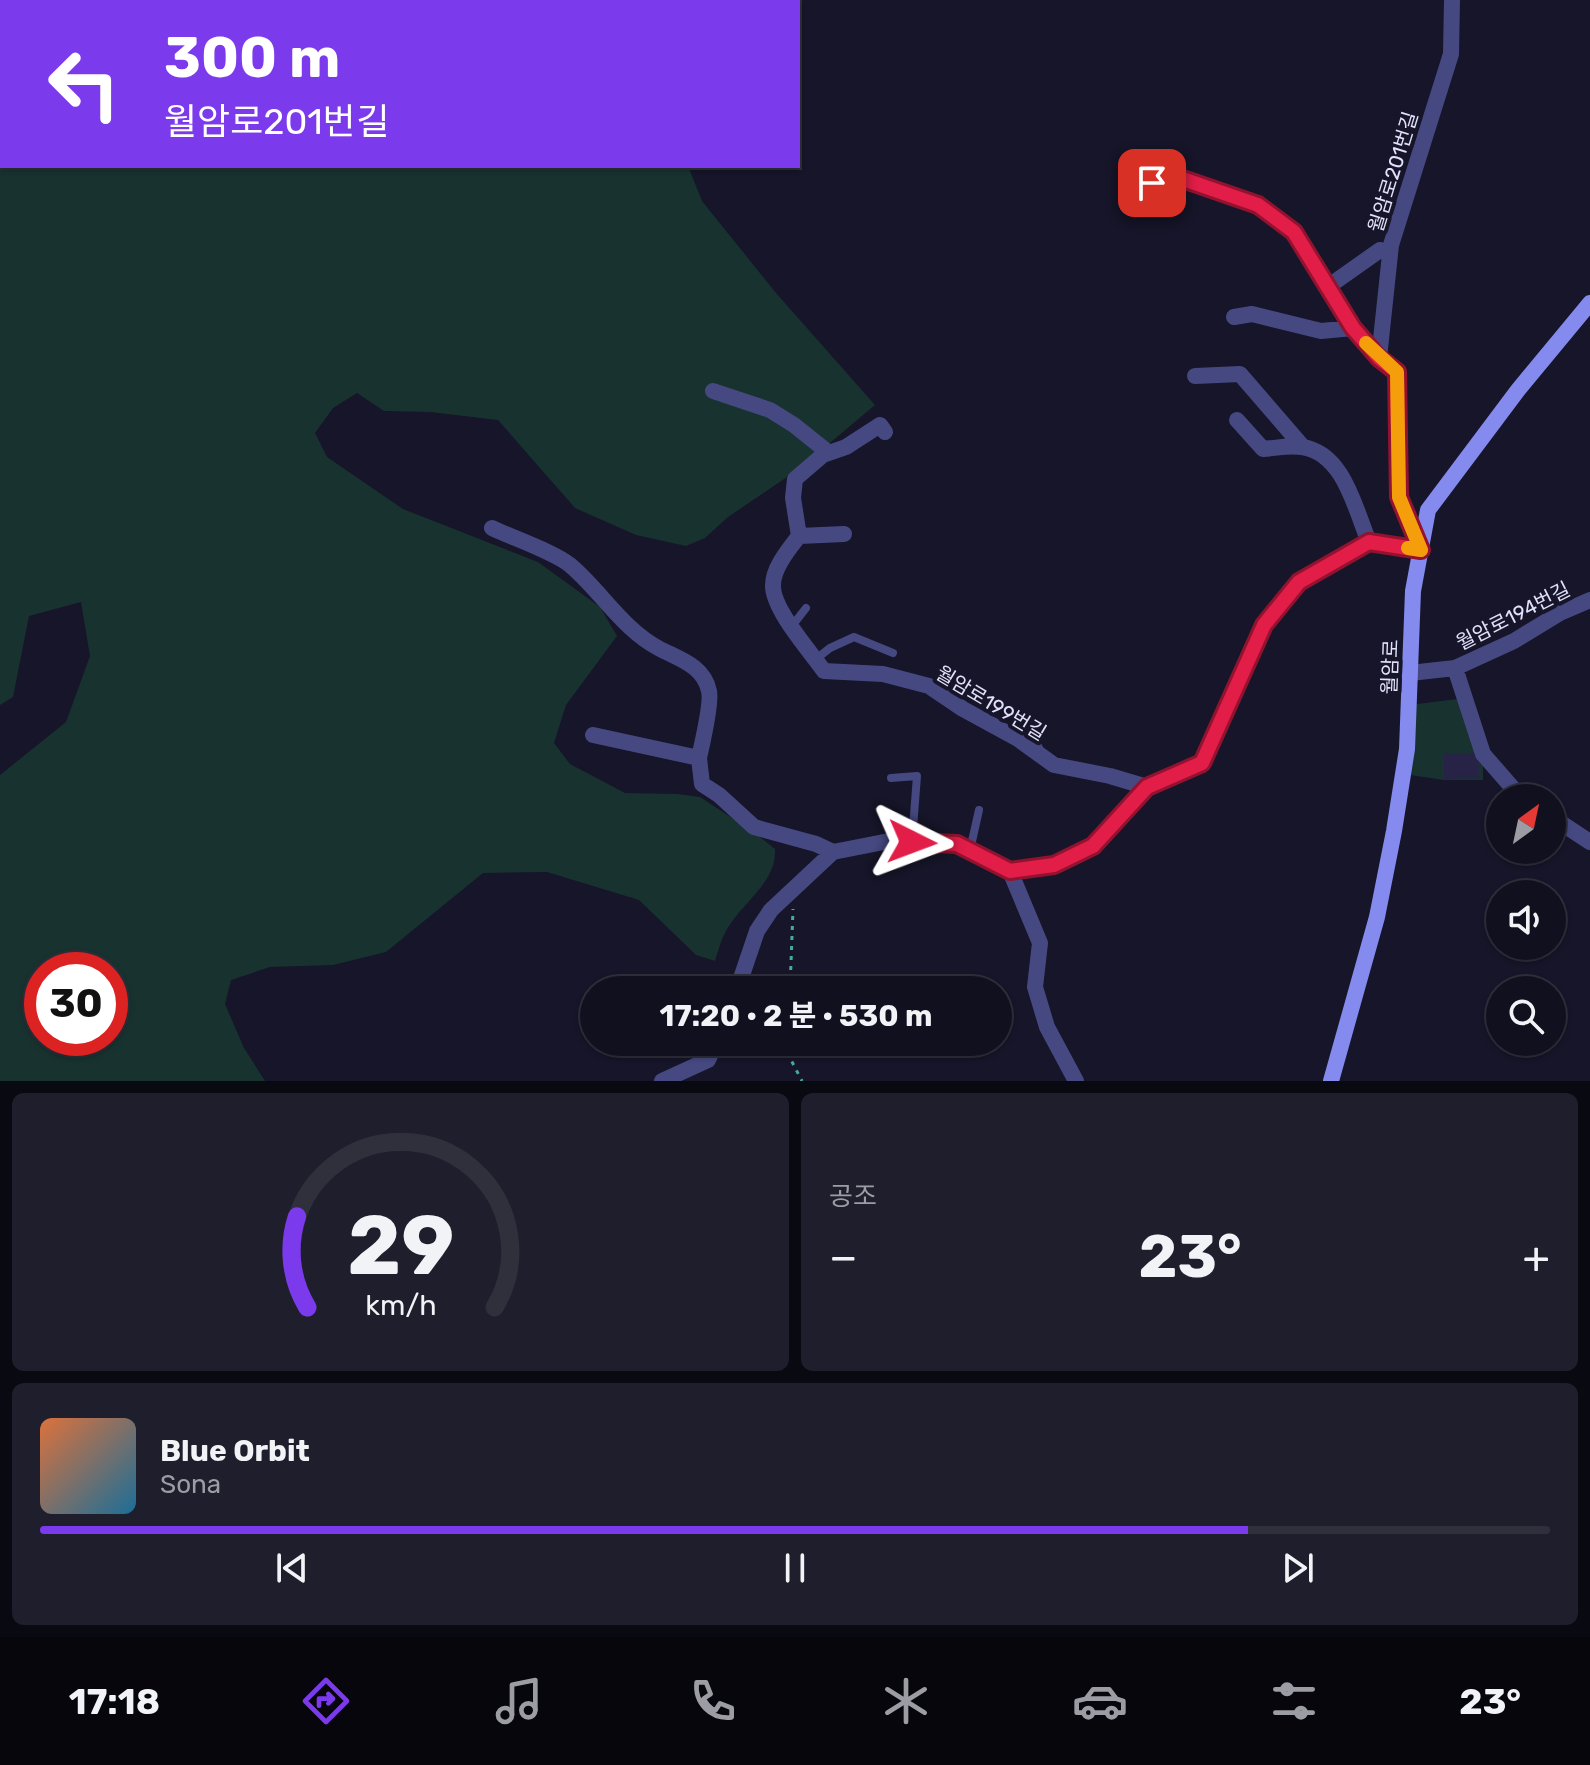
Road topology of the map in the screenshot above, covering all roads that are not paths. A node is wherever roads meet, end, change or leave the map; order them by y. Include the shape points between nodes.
1 (1452, 0) edge
2 (1128, 190) dead end
3 (1380, 250) dead end
4 (1329, 286) junction
5 (1590, 303) edge
6 (1234, 317) dead end
7 (1353, 328) junction
8 (1379, 358) junction
9 (1195, 376) dead end
10 (713, 391) dead end
11 (1237, 420) dead end
12 (885, 432) dead end
13 (1303, 447) junction
14 (829, 453) junction
15 (492, 528) dead end
16 (844, 534) dead end
17 (799, 536) junction
18 (1369, 542) junction
19 (1421, 550) junction
20 (1590, 600) edge
21 (806, 608) dead end
22 (792, 626) junction
23 (893, 653) dead end
24 (816, 659) junction
25 (1455, 668) junction
26 (1410, 673) junction
27 (1023, 716) dead end
28 (593, 735) dead end
29 (699, 758) junction
30 (1044, 758) junction
31 (891, 778) dead end
32 (1511, 784) edge
33 (1147, 787) junction
34 (979, 810) dead end
35 (1566, 826) edge
36 (912, 842) junction
37 (1590, 842) edge
38 (970, 851) junction
39 (833, 852) junction
40 (1010, 871) junction
41 (742, 976) edge
42 (710, 1056) edge
43 (662, 1081) edge
44 (1076, 1081) edge
45 (1331, 1081) edge

1 - 8 street, 월암로201번길 via 1451,54 1391,245
2 - 4 street via 1177,177 1258,205 1294,232
3 - 4 street, 월암로201번길
4 - 7 street
5 - 19 street, 월암로 via 1428,510
6 - 7 street via 1252,314 1321,331
7 - 8 street
8 - 19 street via 1397,372 1399,497
9 - 13 street via 1240,374
10 - 14 street via 770,410
11 - 13 street via 1263,449
12 - 14 street via 880,425
13 - 18 street via 1327,456 1339,470
14 - 17 street via 795,479
15 - 29 street via 569,564 640,634 699,671 710,692
16 - 17 street
17 - 22 street via 772,583 775,602
18 - 19 street
18 - 33 street via 1299,582 1264,625 1202,763
19 - 26 street, 월암로 via 1413,591
20 - 25 street, 월암로194번길
21 - 22 lane
22 - 24 street
23 - 24 lane via 854,637
24 - 30 street, 월암로199번길 via 824,671 883,674 929,686
25 - 26 street, 월암로194번길
25 - 32 street via 1483,754
26 - 45 street, 월암로 via 1407,749 1394,831 1377,917
27 - 30 lane
28 - 29 street
29 - 39 street via 702,784 754,827
30 - 33 street, 월암로199번길 via 1054,765
31 - 36 lane via 917,776
33 - 40 street via 1093,846 1054,865
34 - 38 lane
35 - 37 street
36 - 38 street via 957,844
36 - 39 street
38 - 40 street
39 - 41 street via 771,910 757,931
40 - 44 street via 1040,943 1035,987 1047,1027
42 - 43 street

